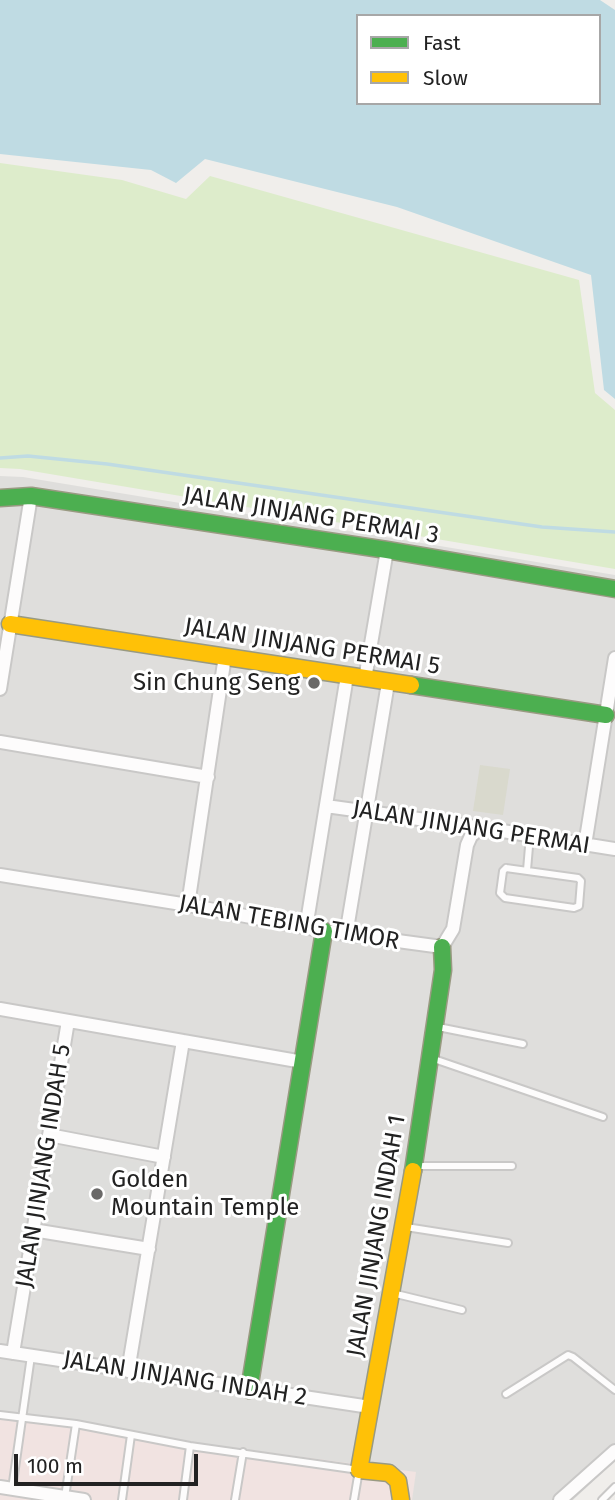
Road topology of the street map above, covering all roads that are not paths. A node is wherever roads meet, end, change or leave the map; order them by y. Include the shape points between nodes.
1 (31, 496) junction
2 (0, 498) edge
3 (387, 550) junction
4 (615, 589) edge
5 (10, 624) junction
6 (225, 656) junction
7 (615, 658) edge
8 (346, 676) junction
9 (365, 679) junction
10 (388, 683) junction
11 (0, 689) edge
12 (606, 715) junction
13 (0, 743) edge
14 (208, 777) junction
15 (326, 806) junction
16 (366, 811) junction
17 (490, 829) junction
18 (530, 835) junction
19 (584, 845) junction
20 (615, 849) edge
21 (527, 870) junction
22 (0, 875) edge
23 (188, 905) junction
24 (306, 928) junction
25 (324, 931) junction
26 (346, 935) junction
27 (442, 947) junction
28 (0, 1009) edge
29 (68, 1021) junction
30 (436, 1027) junction
31 (183, 1041) junction
32 (523, 1044) dead end
33 (429, 1058) junction
34 (303, 1062) junction
35 (603, 1117) dead end
36 (49, 1135) junction
37 (164, 1157) junction
38 (414, 1165) junction
39 (512, 1166) dead end
40 (402, 1226) junction
41 (33, 1230) junction
42 (508, 1243) dead end
43 (149, 1249) junction
44 (390, 1293) junction
45 (462, 1310) dead end
46 (7, 1352) edge
47 (31, 1356) junction
48 (128, 1371) junction
49 (248, 1390) junction
50 (615, 1390) edge
51 (506, 1394) dead end
52 (370, 1407) junction
53 (0, 1415) edge
54 (21, 1418) junction
55 (76, 1424) junction
56 (131, 1435) junction
57 (190, 1446) junction
58 (615, 1451) edge
59 (243, 1452) junction
60 (359, 1470) junction
61 (615, 1487) edge
62 (6, 1488) edge
63 (65, 1497) junction
64 (84, 1500) edge
65 (122, 1500) edge
66 (183, 1500) edge
67 (235, 1500) edge
68 (354, 1500) edge
69 (401, 1500) edge
70 (559, 1500) edge
71 (602, 1500) edge

1 - 2 street, JALAN JINJANG PERMAI 3
1 - 3 street, JALAN JINJANG PERMAI 3
1 - 5 street
3 - 4 street, JALAN JINJANG PERMAI 3
3 - 9 street
5 - 6 street, JALAN JINJANG PERMAI 5
5 - 11 street
6 - 8 street, JALAN JINJANG PERMAI 5
6 - 14 street
7 - 12 street
8 - 9 street, JALAN JINJANG PERMAI 5
8 - 15 street
9 - 10 street, JALAN JINJANG PERMAI 5
10 - 12 street, JALAN JINJANG PERMAI 5
10 - 16 street
12 - 19 street
13 - 14 street
14 - 23 street
15 - 16 street, JALAN JINJANG PERMAI
15 - 24 street
16 - 17 street, JALAN JINJANG PERMAI
16 - 26 street
17 - 18 street, JALAN JINJANG PERMAI
17 - 27 street via 477,831 467,845 453,929
18 - 19 street, JALAN JINJANG PERMAI
18 - 21 lane
19 - 20 street, JALAN JINJANG PERMAI
21 - 21 lane via 578,878 579,906 502,896 504,869
22 - 23 street, JALAN TEBING TIMOR
23 - 24 street, JALAN TEBING TIMOR
24 - 25 street, JALAN TEBING TIMOR
25 - 26 street, JALAN TEBING TIMOR
25 - 34 street
26 - 27 street, JALAN TEBING TIMOR
27 - 30 street, JALAN JINJANG INDAH 1
28 - 29 street
29 - 31 street
29 - 36 street, JALAN JINJANG INDAH 5
30 - 32 lane
30 - 33 street, JALAN JINJANG INDAH 1
31 - 34 street
31 - 37 street
33 - 35 lane
33 - 38 street, JALAN JINJANG INDAH 1
34 - 49 street
36 - 37 street
36 - 41 street, JALAN JINJANG INDAH 5
37 - 43 street
38 - 39 lane
38 - 40 street, JALAN JINJANG INDAH 1
40 - 42 lane
40 - 44 street, JALAN JINJANG INDAH 1
41 - 43 street
41 - 46 street, JALAN JINJANG INDAH 5
43 - 48 street
44 - 45 lane
44 - 52 street, JALAN JINJANG INDAH 1
46 - 47 street, JALAN JINJANG INDAH 2
47 - 48 street, JALAN JINJANG INDAH 2
47 - 54 lane
48 - 49 street, JALAN JINJANG INDAH 2
49 - 52 street, JALAN JINJANG INDAH 2
50 - 51 lane via 573,1357 563,1356
52 - 60 street, JALAN JINJANG INDAH 1
53 - 54 lane
54 - 55 lane
54 - 62 lane
55 - 56 lane
55 - 63 lane
56 - 57 lane
56 - 65 lane
57 - 59 lane
57 - 66 lane
58 - 70 street
59 - 60 lane
59 - 67 lane
60 - 68 lane
60 - 69 street via 389,1473 398,1481
61 - 71 lane
62 - 63 street
63 - 64 street

